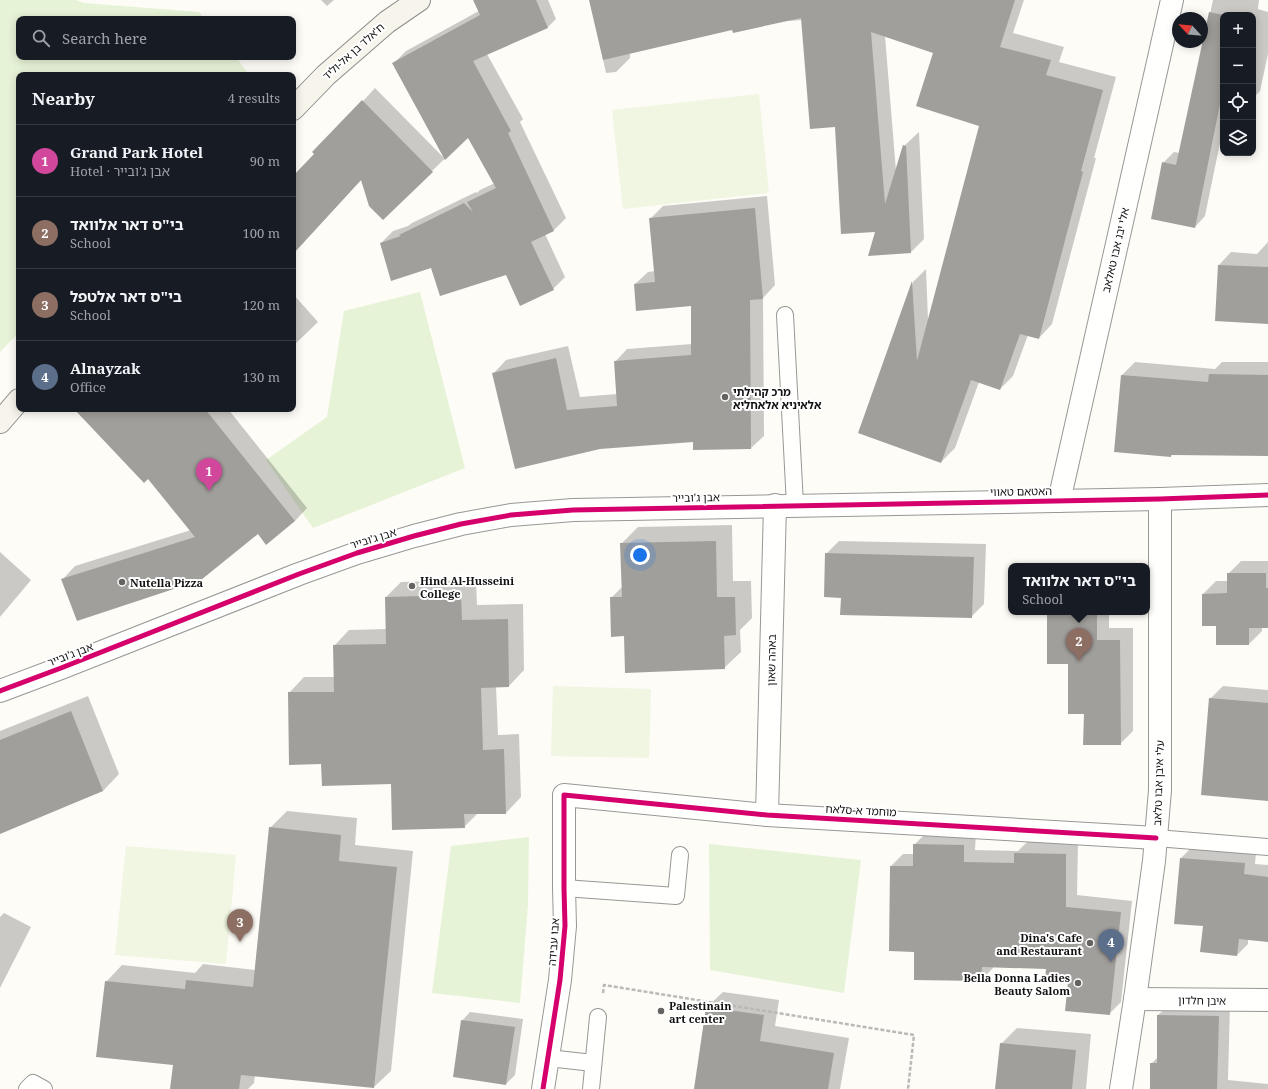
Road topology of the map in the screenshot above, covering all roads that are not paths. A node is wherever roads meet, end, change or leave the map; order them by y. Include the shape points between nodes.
1 (419, 0) edge
2 (1172, 0) edge
3 (296, 106) edge
4 (785, 316) dead end
5 (16, 403) edge
6 (0, 422) edge
7 (1268, 496) edge
8 (1160, 499) junction
9 (1059, 501) junction
10 (785, 505) junction
11 (0, 691) edge
12 (564, 795) joint
13 (767, 815) junction
14 (1156, 838) junction
15 (1268, 847) edge
16 (680, 855) dead end
17 (564, 888) junction
18 (1136, 999) junction
19 (1268, 1000) edge
20 (598, 1017) road end
21 (548, 1058) junction
22 (593, 1063) junction
23 (27, 1089) edge
24 (44, 1089) edge
25 (543, 1089) edge
26 (591, 1089) edge
27 (1121, 1089) edge

1 - 3 street, ח'אלד בן אל-וליד via 387,22 326,74
2 - 9 street, אלי יבנ אבו טאלאב
4 - 10 lane
5 - 6 street
7 - 8 street, האטאם טאווי
8 - 9 street, האטאם טאווי
8 - 14 street, עלי איבן אבו טלאב via 1160,790
9 - 10 street, האטאם טאווי
10 - 11 street, אבן ג'ובייר via 573,510 511,515 461,524 407,538 299,574
10 - 13 street, באהה שאון
12 - 13 street, מוחמד א-סלאח
12 - 17 street, אבו עבידה
13 - 14 street, מוחמד א-סלאח
14 - 15 lane
14 - 18 street, עלי איבן אבו טלאב
16 - 17 lane via 676,896
17 - 21 street, אבו עבידה via 565,926 560,980
18 - 19 street, איבן חלדון
18 - 27 street, עלי איבן אבו טלאב
20 - 22 lane
21 - 22 lane
21 - 25 street, אבו עבידה
22 - 26 lane
23 - 24 lane via 33,1083

